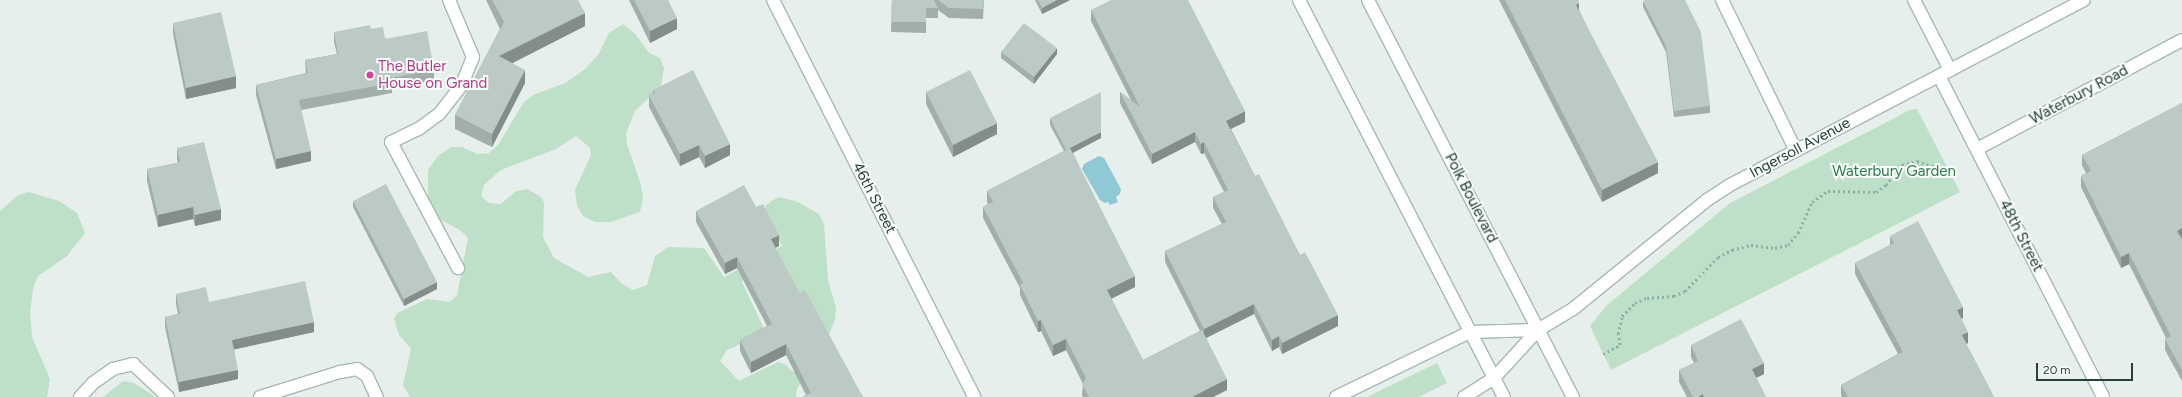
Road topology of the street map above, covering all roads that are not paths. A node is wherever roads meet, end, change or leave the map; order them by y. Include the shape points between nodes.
1 (449, 0) edge
2 (773, 0) edge
3 (1299, 0) edge
4 (1368, 0) edge
5 (1722, 0) edge
6 (1914, 0) edge
7 (2084, 0) edge
8 (2182, 40) edge
9 (1950, 70) junction
10 (1939, 76) junction
11 (1977, 149) junction
12 (1796, 151) junction
13 (458, 268) dead end
14 (1538, 330) junction
15 (1470, 332) junction
16 (1494, 378) junction
17 (80, 397) edge
18 (168, 397) edge
19 (260, 397) edge
20 (378, 397) edge
21 (974, 397) edge
22 (1336, 397) edge
23 (1464, 397) edge
24 (1504, 397) edge
25 (1573, 397) edge
26 (2103, 397) edge

1 - 13 street via 473,57 461,86 439,114 418,129 391,142
2 - 21 street, 46th Street
3 - 15 street
4 - 14 street, Polk Boulevard
5 - 12 street
6 - 9 street
7 - 9 street, Ingersoll Avenue
8 - 11 street, Waterbury Road
9 - 10 street, Ingersoll Avenue
10 - 11 street, 48th Street
10 - 12 street, Ingersoll Avenue
11 - 26 street, 48th Street
12 - 14 street, Ingersoll Avenue via 1707,200 1573,309
14 - 15 street, Ingersoll Avenue
14 - 16 street, Ingersoll Avenue
14 - 25 street, Polk Boulevard
15 - 16 street
15 - 22 street, Ingersoll Avenue
16 - 23 street, Ingersoll Avenue
16 - 24 street
17 - 18 street via 93,383 113,369 133,364
19 - 20 street via 340,372 358,369 367,376

